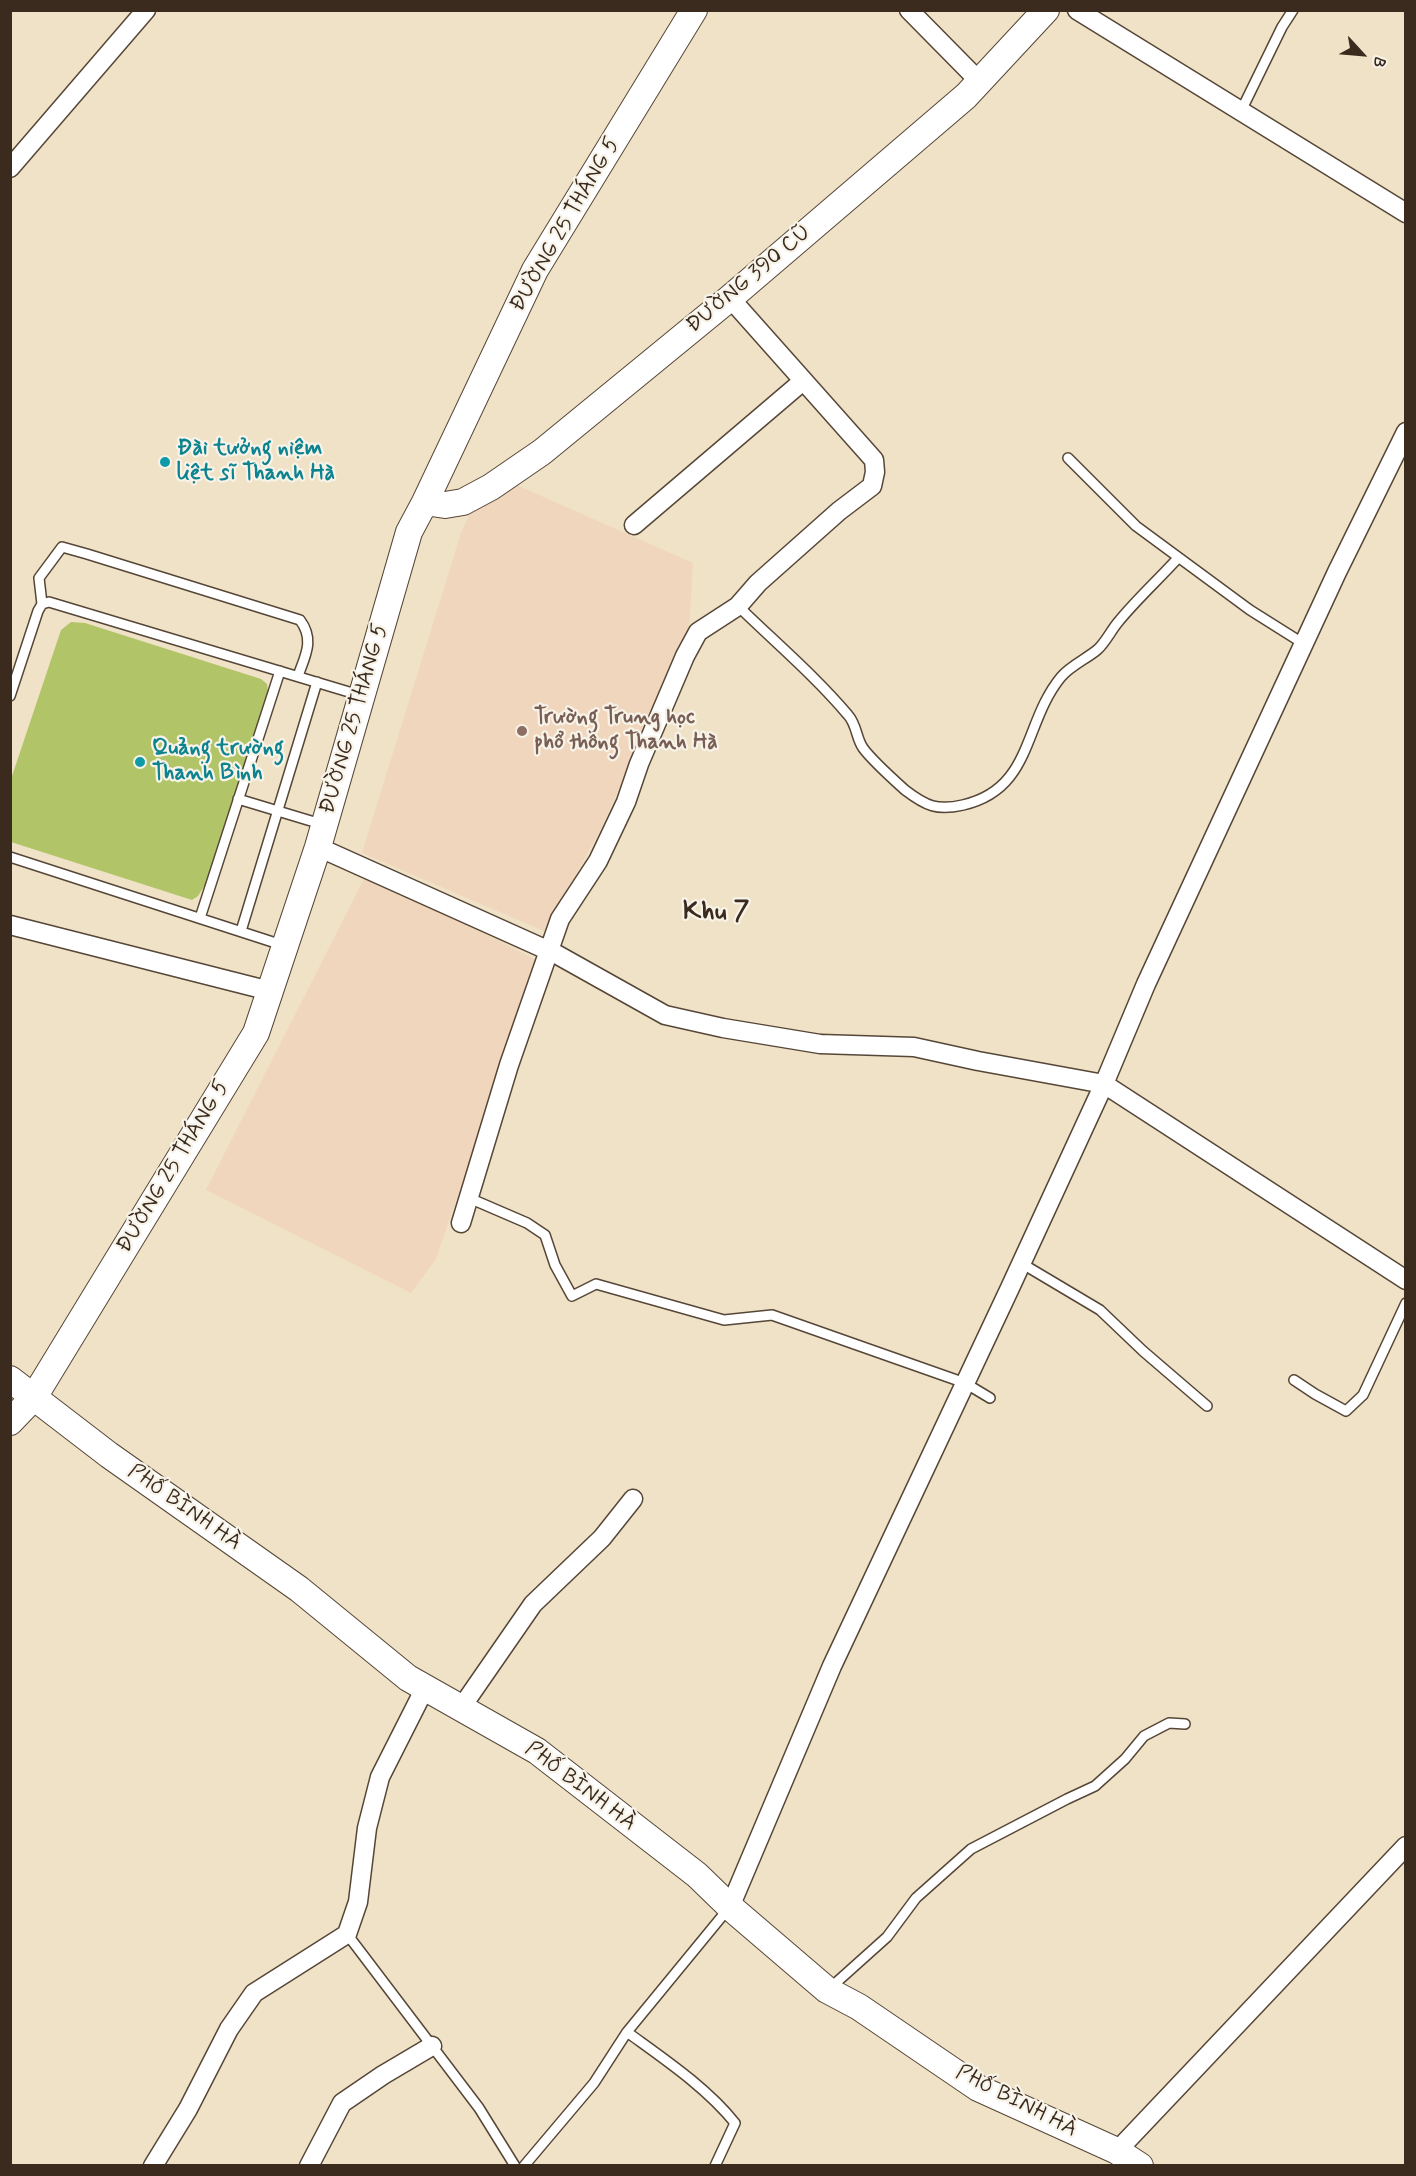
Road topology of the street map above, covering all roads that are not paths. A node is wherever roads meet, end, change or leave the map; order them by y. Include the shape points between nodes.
1 (146, 10) edge
2 (694, 10) edge
3 (909, 10) edge
4 (1046, 10) edge
5 (1077, 10) edge
6 (1293, 10) edge
7 (980, 81) junction
8 (1241, 111) junction
9 (10, 168) edge
10 (1406, 213) edge
11 (730, 298) junction
12 (803, 381) junction
13 (1406, 432) edge
14 (1068, 458) dead end
15 (424, 502) junction
16 (634, 525) dead end
17 (1178, 558) junction
18 (42, 604) junction
19 (738, 606) junction
20 (1304, 644) junction
21 (280, 671) junction
22 (298, 676) junction
23 (317, 682) junction
24 (10, 696) edge
25 (362, 696) junction
26 (238, 799) junction
27 (278, 811) junction
28 (321, 836) junction
29 (10, 857) edge
30 (200, 918) junction
31 (10, 925) edge
32 (241, 931) junction
33 (285, 945) junction
34 (548, 950) junction
35 (270, 991) junction
36 (1104, 1083) junction
37 (469, 1198) junction
38 (461, 1223) dead end
39 (1021, 1263) junction
40 (1406, 1280) edge
41 (1406, 1303) edge
42 (10, 1379) edge
43 (1294, 1380) dead end
44 (965, 1383) junction
45 (34, 1396) junction
46 (990, 1398) dead end
47 (1207, 1406) dead end
48 (10, 1422) edge
49 (633, 1499) dead end
50 (425, 1688) junction
51 (461, 1708) junction
52 (1185, 1724) dead end
53 (1406, 1846) edge
54 (730, 1907) junction
55 (346, 1934) junction
56 (827, 1990) junction
57 (627, 2032) junction
58 (432, 2046) junction
59 (1130, 2161) edge
60 (153, 2166) edge
61 (309, 2166) edge
62 (515, 2166) edge
63 (524, 2166) edge
64 (715, 2166) edge

1 - 9 street
2 - 15 main road, ĐƯỜNG 25 THÁNG 5 via 535,270
3 - 7 street
4 - 7 main road, ĐƯỜNG 390 CŨ
5 - 8 street
6 - 8 lane
7 - 11 main road, ĐƯỜNG 390 CŨ
8 - 10 street
11 - 12 street
11 - 15 main road, ĐƯỜNG 390 CŨ via 542,452 491,487 463,502
12 - 16 street
12 - 19 street via 874,460 872,486 758,583
13 - 20 street
14 - 17 lane via 1136,526
15 - 25 main road, ĐƯỜNG 25 THÁNG 5 via 409,532
17 - 19 lane via 1118,621 1099,649 1062,675 1041,710 1011,778 992,793 951,808 924,803 904,789 863,747 853,721 833,697
17 - 20 lane
18 - 21 lane via 49,602
18 - 22 lane via 39,578 62,547 87,554 300,620 309,645
18 - 24 lane
19 - 34 street via 698,632 626,802 598,861 560,919
20 - 36 street
21 - 22 lane
21 - 26 lane
22 - 23 lane
23 - 25 lane
23 - 27 lane
25 - 28 main road, ĐƯỜNG 25 THÁNG 5
26 - 27 lane
26 - 30 lane
27 - 28 lane
27 - 32 lane
28 - 33 main road, ĐƯỜNG 25 THÁNG 5
28 - 34 street
29 - 30 lane
30 - 32 lane
31 - 35 street
32 - 33 lane
33 - 35 main road, ĐƯỜNG 25 THÁNG 5
34 - 36 street via 665,1015 820,1044 914,1047
34 - 37 street via 508,1065
35 - 45 main road, ĐƯỜNG 25 THÁNG 5 via 256,1033
36 - 39 street
36 - 40 street
37 - 38 street
37 - 44 lane via 545,1235 572,1296 596,1284 724,1320 772,1315
39 - 44 street
39 - 47 lane via 1100,1310
41 - 43 lane via 1363,1395 1346,1411
42 - 45 main road, PHỐ BÌNH HÀ
44 - 46 lane
44 - 54 street via 832,1666
45 - 48 main road, ĐƯỜNG 25 THÁNG 5
45 - 50 main road, PHỐ BÌNH HÀ via 109,1455 299,1589
49 - 51 street via 602,1538 533,1604
50 - 51 main road, PHỐ BÌNH HÀ
50 - 55 street via 380,1777 367,1828 358,1902
51 - 54 main road, PHỐ BÌNH HÀ via 537,1751 697,1875
52 - 56 lane via 1169,1723 1144,1736 1095,1786 971,1849 915,1898 887,1937
53 - 59 street
54 - 56 main road, PHỐ BÌNH HÀ
54 - 57 lane
55 - 58 lane
55 - 60 street via 254,1993 229,2029
56 - 59 main road, PHỐ BÌNH HÀ via 859,2007 978,2088
57 - 63 lane via 594,2084
57 - 64 lane via 722,2107 735,2123
58 - 61 street via 342,2103
58 - 62 lane via 479,2108

